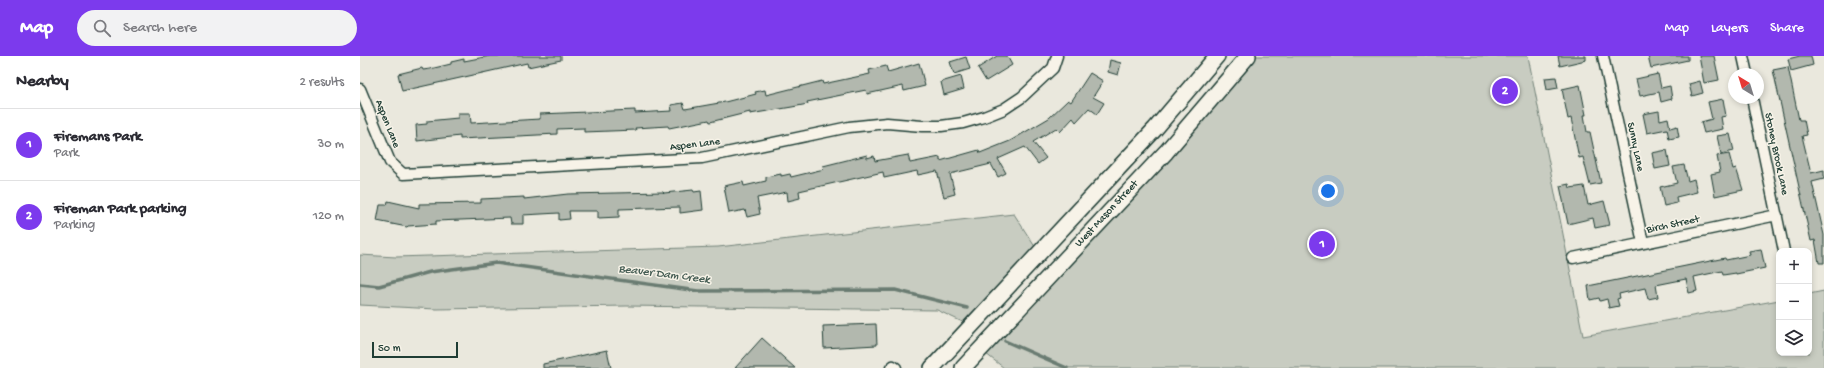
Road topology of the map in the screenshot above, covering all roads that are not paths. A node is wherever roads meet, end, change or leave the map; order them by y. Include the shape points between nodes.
1 (1057, 56) edge
2 (1217, 56) edge
3 (1248, 56) edge
4 (1603, 56) edge
5 (1743, 56) edge
6 (1746, 68) edge
7 (360, 89) edge
8 (1753, 104) edge
9 (1777, 215) junction
10 (1643, 243) junction
11 (1783, 248) edge
12 (1573, 258) dead end
13 (892, 368) edge
14 (896, 368) edge
15 (932, 368) edge
16 (962, 368) edge

1 - 7 street, Aspen Lane via 1053,68 1022,97 997,112 963,123 941,126 887,123 849,126 702,158 403,174 390,162
2 - 15 main road, West Mason Street via 1155,129
3 - 16 main road, West Mason Street via 1166,152
4 - 10 street, Sunny Lane
5 - 6 street
8 - 9 street, Stoney Brook Lane
9 - 10 street, Birch Street
9 - 11 street, Stoney Brook Lane
10 - 12 street, Birch Street
13 - 14 street

